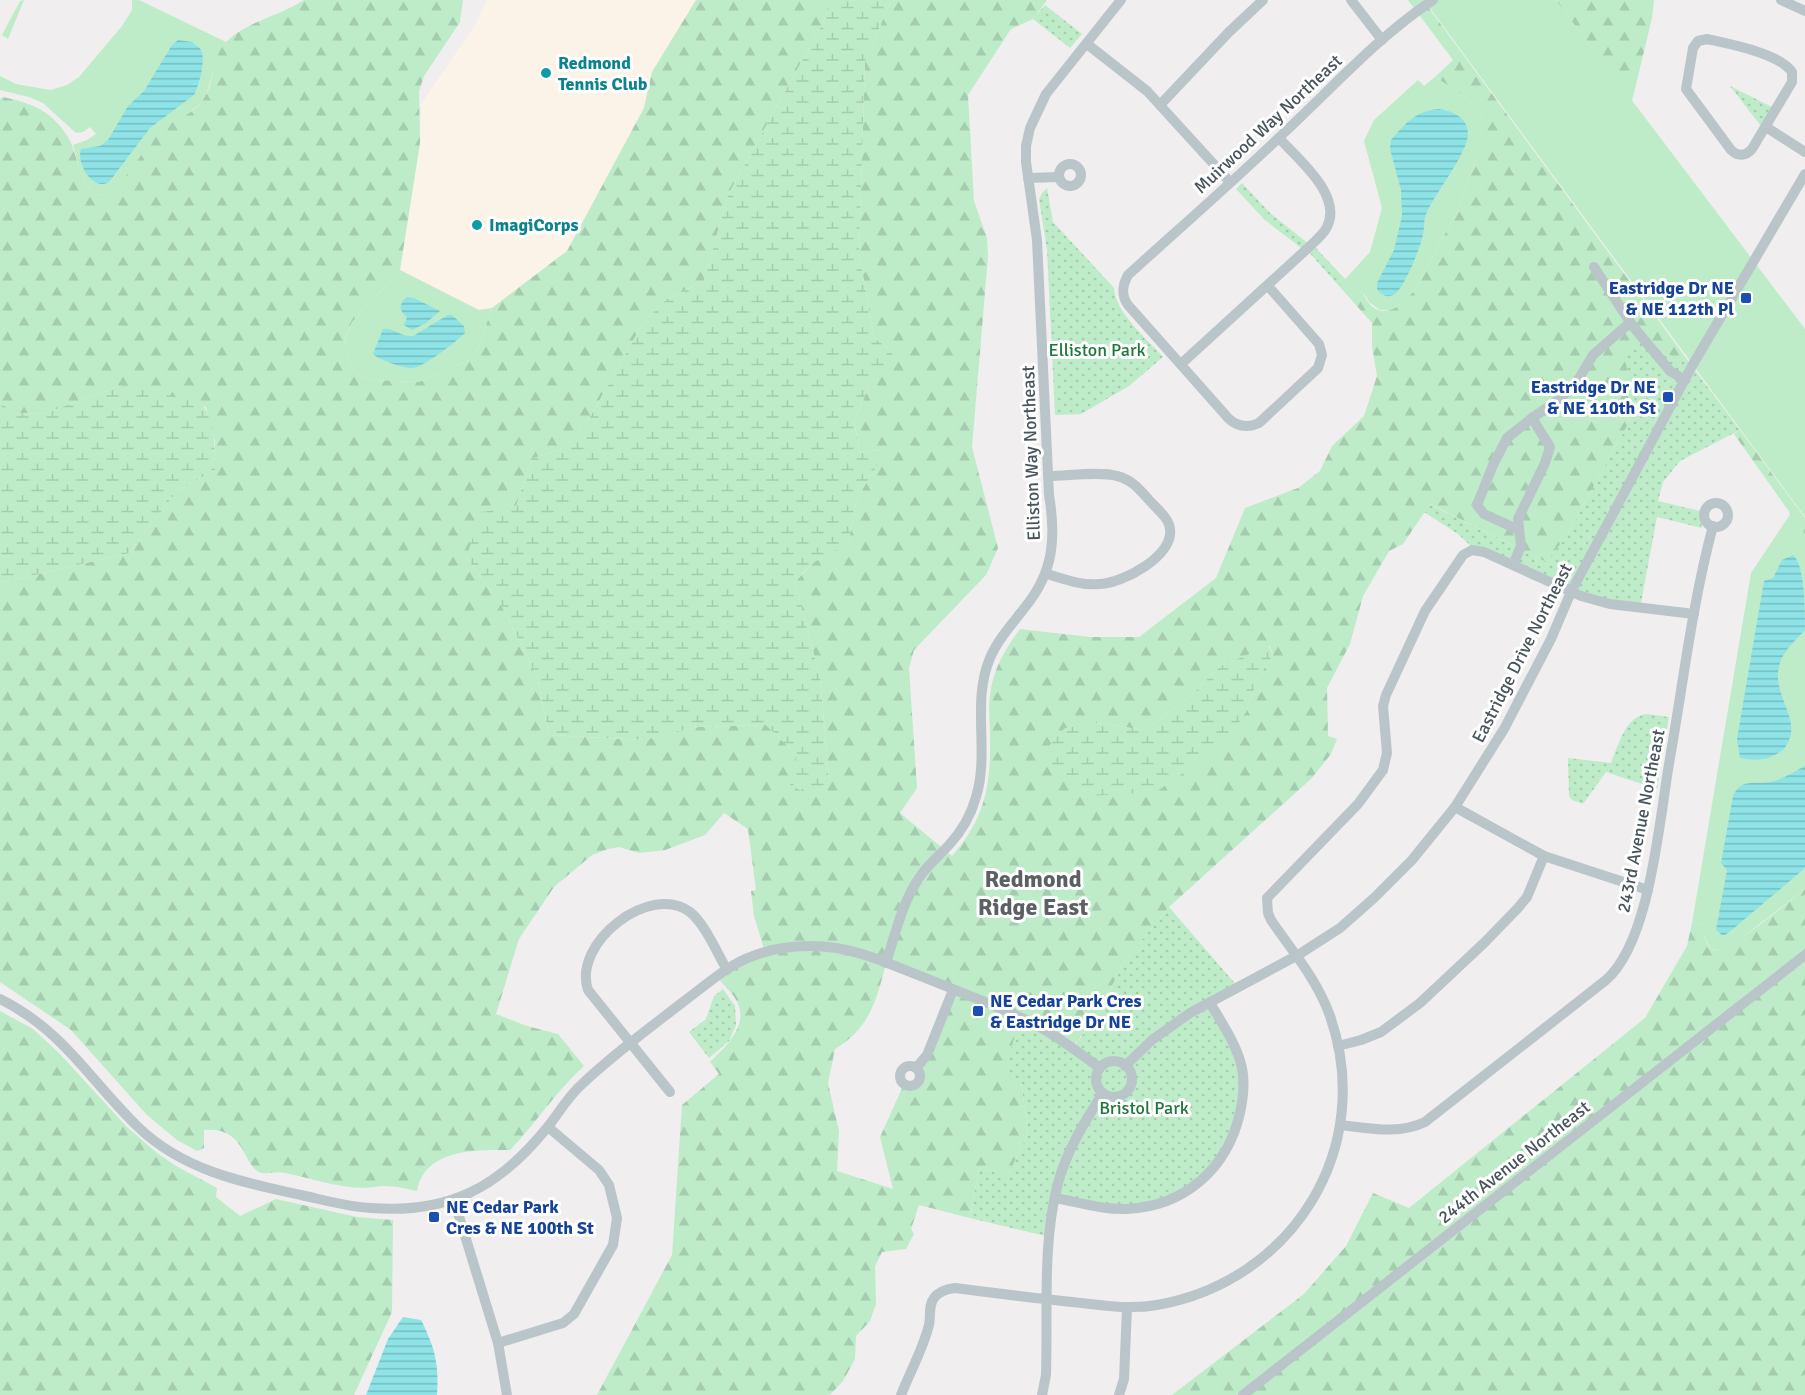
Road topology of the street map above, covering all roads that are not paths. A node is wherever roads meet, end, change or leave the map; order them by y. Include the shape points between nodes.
1 (1121, 0) edge
2 (1263, 0) edge
3 (1351, 0) edge
4 (1433, 0) edge
5 (1781, 0) edge
6 (1805, 11) edge
7 (1382, 40) junction
8 (1087, 44) junction
9 (1160, 105) junction
10 (1766, 127) junction
11 (1279, 138) junction
12 (1805, 152) edge
13 (1805, 174) edge
14 (1059, 177) dead end
15 (1028, 178) junction
16 (1230, 182) junction
17 (1594, 267) dead end
18 (1268, 286) junction
19 (1632, 325) junction
20 (1181, 364) junction
21 (1685, 380) junction
22 (1532, 418) junction
23 (1049, 476) junction
24 (1713, 526) dead end
25 (1519, 530) junction
26 (1513, 565) junction
27 (1047, 574) junction
28 (1571, 592) junction
29 (1694, 614) junction
30 (1455, 807) junction
31 (1544, 856) junction
32 (1648, 890) junction
33 (1298, 955) junction
34 (1805, 955) edge
35 (886, 963) junction
36 (727, 970) junction
37 (953, 990) junction
38 (0, 999) edge
39 (1210, 1003) junction
40 (630, 1044) junction
41 (1338, 1046) junction
42 (1125, 1066) junction
43 (916, 1068) dead end
44 (1100, 1068) junction
45 (670, 1092) dead end
46 (1103, 1093) junction
47 (1340, 1125) junction
48 (548, 1127) junction
49 (1055, 1198) junction
50 (454, 1200) junction
51 (1047, 1299) junction
52 (1127, 1308) junction
53 (498, 1344) junction
54 (507, 1395) edge
55 (901, 1395) edge
56 (1042, 1395) edge
57 (1117, 1395) edge
58 (1243, 1395) edge

1 - 8 street, Elliston Way Northeast
2 - 9 street
3 - 7 street
4 - 7 street, Muirwood Way Northeast
5 - 6 street
7 - 11 street, Muirwood Way Northeast
8 - 9 street
8 - 15 street, Elliston Way Northeast via 1046,94 1037,112 1026,146
9 - 16 street
10 - 10 street via 1792,82 1789,68 1744,46 1698,41 1693,48 1686,89 1731,150 1737,155 1748,153
10 - 12 street
11 - 16 street, Muirwood Way Northeast
11 - 18 street via 1324,188 1329,223
13 - 21 street, Eastridge Drive Northeast
14 - 15 street
15 - 23 street, Elliston Way Northeast via 1037,240
16 - 20 street, Muirwood Way Northeast via 1128,275 1123,288 1125,302
17 - 19 street
18 - 20 street
18 - 20 street via 1319,344 1322,355 1318,368 1259,423 1247,427 1232,422
19 - 21 street via 1670,371
19 - 22 street via 1593,355 1575,386
21 - 28 street, Eastridge Drive Northeast
22 - 25 street via 1550,447 1518,519
22 - 25 street via 1507,438 1477,505 1484,514
23 - 27 street, Elliston Way Northeast via 1054,528
23 - 27 street via 1112,475 1126,479 1165,518 1171,533 1165,548 1136,573 1118,581 1089,584
24 - 29 street, 243rd Avenue Northeast
25 - 26 street via 1521,546
26 - 28 street
26 - 33 street via 1472,550 1463,555 1425,611 1383,706 1387,753 1383,770 1358,804 1267,898 1271,920
27 - 35 street, Elliston Way Northeast via 997,644 984,676 980,775 972,809 957,836 917,880
28 - 29 street via 1610,604
28 - 30 street, Eastridge Drive Northeast via 1504,729
29 - 32 street, 243rd Avenue Northeast
30 - 31 street
30 - 33 street, Eastridge Drive Northeast via 1412,860 1374,898 1340,928
31 - 32 street
31 - 41 street via 1527,897 1518,908 1420,1003 1381,1032
32 - 47 street, 243rd Avenue Northeast via 1634,936 1617,970 1425,1122 1405,1130
33 - 39 street, Eastridge Drive Northeast
33 - 41 street via 1326,1006
34 - 58 street, 244th Avenue Northeast
35 - 36 street via 836,948 806,946 765,952
35 - 37 street
36 - 40 street
36 - 40 street via 700,923 682,907 657,904 622,920 597,943 589,956 586,978 588,990
37 - 43 street via 927,1055
37 - 44 street via 1034,1023
38 - 50 street via 51,1032 140,1129 194,1166 232,1179 363,1208 405,1209
39 - 42 street, Eastridge Drive Northeast via 1152,1040
39 - 49 street via 1234,1044 1242,1068 1243,1090 1236,1131 1219,1162 1188,1189 1148,1206 1126,1209
40 - 45 street
40 - 48 street via 577,1089
41 - 47 street via 1342,1078
42 - 44 street via 1109,1062
42 - 46 street via 1131,1076 1129,1088 1120,1096
44 - 46 street via 1097,1084
46 - 49 street via 1071,1148
47 - 52 street via 1327,1172 1311,1204 1276,1247 1255,1265 1208,1292 1155,1306
48 - 50 street via 497,1176
48 - 53 street via 599,1170 609,1185 617,1218 613,1245 574,1314 563,1323
49 - 51 street via 1050,1218
50 - 53 street
51 - 52 street
51 - 55 street via 955,1288 941,1292 932,1301 926,1334
51 - 56 street
52 - 57 street via 1124,1379
53 - 54 street

